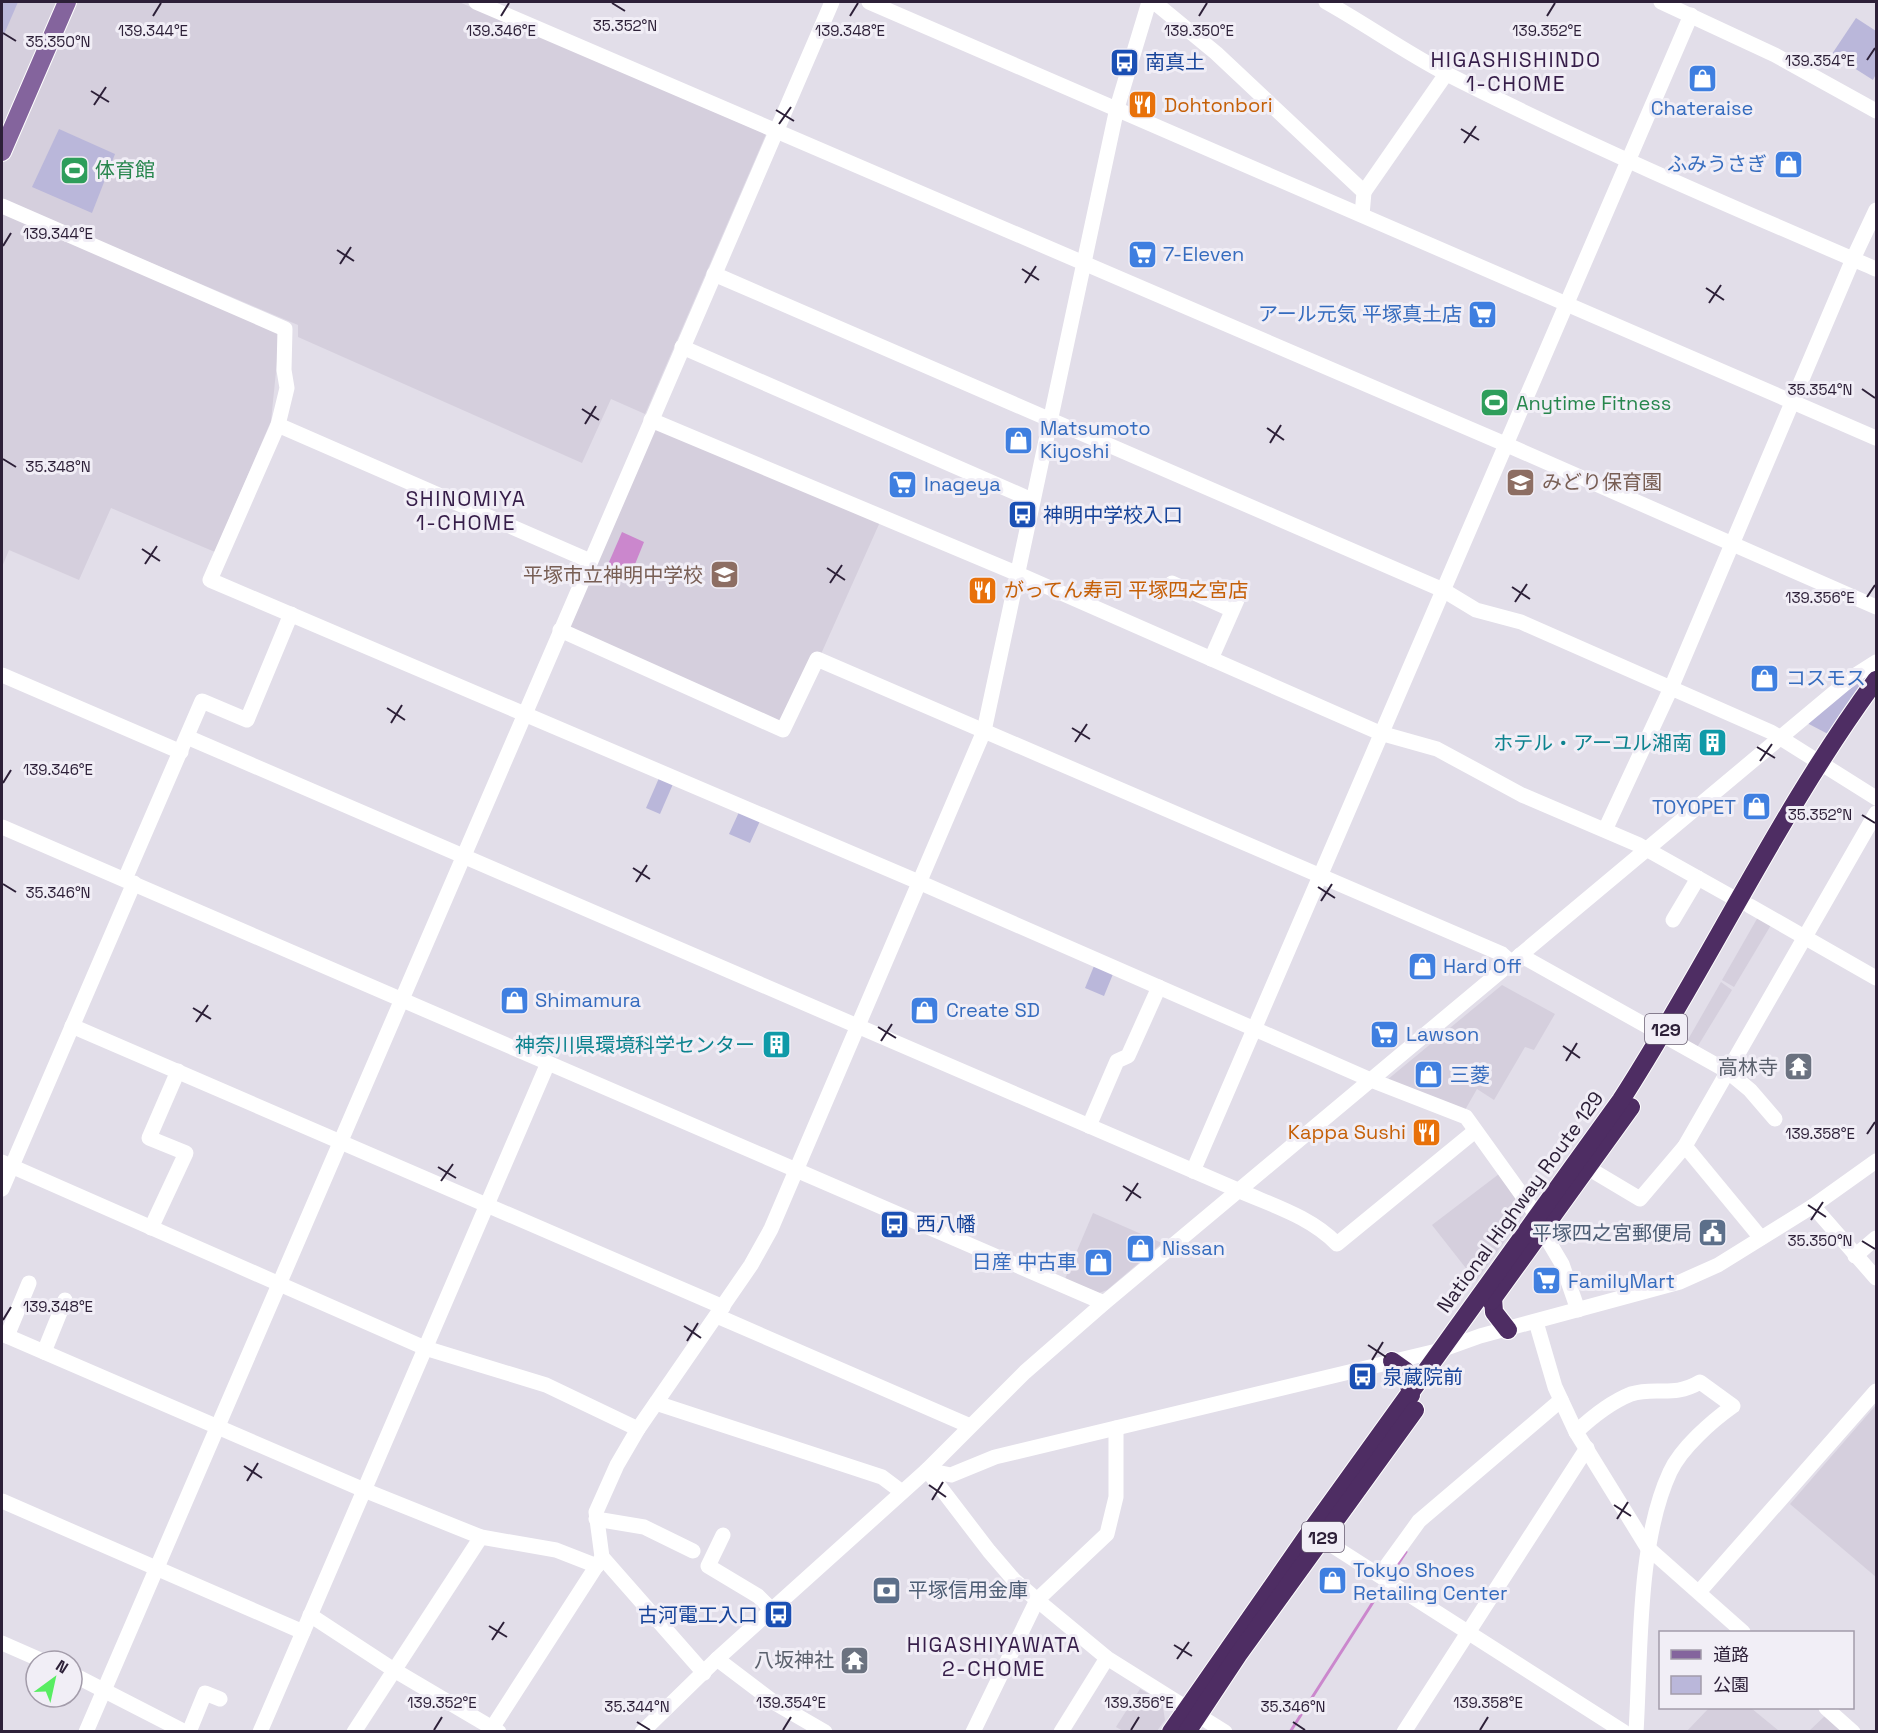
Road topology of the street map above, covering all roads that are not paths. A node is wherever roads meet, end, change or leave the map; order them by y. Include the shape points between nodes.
1 (67, 2) edge
2 (476, 2) edge
3 (832, 2) edge
4 (869, 2) edge
5 (1149, 2) edge
6 (1154, 2) edge
7 (1326, 2) edge
8 (1661, 2) edge
9 (1691, 15) junction
10 (1446, 74) junction
11 (1118, 108) junction
12 (1876, 111) edge
13 (776, 131) junction
14 (2, 152) edge
15 (1629, 161) junction
16 (1364, 192) junction
17 (2, 206) edge
18 (1876, 210) edge
19 (1362, 215) junction
20 (1853, 259) junction
21 (1084, 263) junction
22 (1876, 269) edge
23 (714, 274) junction
24 (1565, 304) junction
25 (682, 347) junction
26 (1793, 402) junction
27 (651, 420) junction
28 (1053, 421) junction
29 (278, 425) junction
30 (1876, 438) edge
31 (1504, 444) junction
32 (1032, 500) junction
33 (1730, 544) junction
34 (590, 561) junction
35 (1018, 574) junction
36 (1172, 583) dead end
37 (1443, 590) junction
38 (1876, 607) edge
39 (291, 614) junction
40 (560, 630) junction
41 (1211, 659) junction
42 (1876, 662) edge
43 (2, 675) edge
44 (1671, 688) junction
45 (1874, 694) edge
46 (524, 713) junction
47 (984, 731) junction
48 (1380, 733) junction
49 (1782, 739) junction
50 (184, 745) junction
51 (1825, 765) junction
52 (1876, 798) edge
53 (1876, 813) edge
54 (2, 826) edge
55 (1605, 830) junction
56 (1647, 849) junction
57 (463, 855) junction
58 (1319, 875) junction
59 (1698, 878) junction
60 (129, 881) junction
61 (921, 884) junction
62 (1744, 903) junction
63 (1673, 920) dead end
64 (1807, 938) junction
65 (1515, 958) junction
66 (1876, 978) edge
67 (1159, 987) junction
68 (400, 999) junction
69 (72, 1026) junction
70 (860, 1026) junction
71 (1253, 1028) junction
72 (1668, 1038) junction
73 (548, 1063) junction
74 (178, 1071) junction
75 (1727, 1071) junction
76 (1371, 1080) junction
77 (1775, 1119) dead end
78 (1089, 1126) junction
79 (1475, 1131) junction
80 (339, 1142) junction
81 (1685, 1146) junction
82 (1876, 1161) edge
83 (6, 1164) edge
84 (1588, 1168) junction
85 (796, 1171) junction
86 (1193, 1171) junction
87 (2, 1189) edge
88 (1240, 1191) junction
89 (486, 1206) junction
90 (1813, 1206) junction
91 (1540, 1224) junction
92 (151, 1228) junction
93 (1761, 1238) junction
94 (1876, 1238) edge
95 (1855, 1256) junction
96 (1876, 1278) edge
97 (29, 1283) dead end
98 (278, 1284) junction
99 (1493, 1298) junction
100 (65, 1299) dead end
101 (1104, 1303) junction
102 (1578, 1310) junction
103 (720, 1312) junction
104 (1536, 1322) junction
105 (1508, 1330) junction
106 (4, 1335) edge
107 (1461, 1343) junction
108 (425, 1348) junction
109 (1441, 1350) junction
110 (44, 1352) junction
111 (1392, 1361) junction
112 (1876, 1391) edge
113 (1411, 1395) junction
114 (1561, 1400) junction
115 (656, 1403) junction
116 (970, 1426) junction
117 (216, 1427) junction
118 (1116, 1428) junction
119 (638, 1429) junction
120 (1576, 1432) junction
121 (1587, 1448) junction
122 (927, 1470) junction
123 (364, 1490) junction
124 (902, 1492) junction
125 (2, 1501) edge
126 (596, 1519) junction
127 (723, 1535) dead end
128 (481, 1537) junction
129 (1322, 1539) junction
130 (1647, 1547) junction
131 (693, 1551) dead end
132 (599, 1561) junction
133 (155, 1569) junction
134 (1380, 1575) junction
135 (1699, 1593) junction
136 (1037, 1600) junction
137 (772, 1610) junction
138 (310, 1615) junction
139 (1742, 1631) edge
140 (303, 1632) junction
141 (1467, 1634) junction
142 (2, 1643) edge
143 (24, 1653) edge
144 (1107, 1658) junction
145 (717, 1659) junction
146 (394, 1670) junction
147 (704, 1673) junction
148 (84, 1679) edge
149 (104, 1688) junction
150 (220, 1700) dead end
151 (1828, 1709) edge
152 (1192, 1711) junction
153 (495, 1730) edge
154 (86, 1731) edge
155 (187, 1731) edge
156 (260, 1731) edge
157 (354, 1731) edge
158 (644, 1731) edge
159 (825, 1731) edge
160 (973, 1731) edge
161 (1061, 1731) edge
162 (1171, 1731) edge
163 (1187, 1731) edge
164 (1225, 1731) edge
165 (1404, 1731) edge
166 (1624, 1731) edge
167 (1636, 1731) edge
168 (1853, 1731) edge

1 - 14 main road
2 - 13 street
3 - 13 street
4 - 11 street
5 - 11 street
6 - 16 street via 1216,53
7 - 10 street
8 - 9 street
9 - 12 street via 1775,55
9 - 15 street
10 - 15 street
10 - 16 street
11 - 19 street
11 - 21 street
13 - 21 street
13 - 23 street
15 - 20 street
15 - 24 street
16 - 19 street
17 - 29 street via 285,329 287,388
18 - 20 street
19 - 24 street
20 - 22 street
20 - 26 street
21 - 28 street
21 - 31 street
23 - 25 street
23 - 28 street
24 - 26 street
24 - 31 street
25 - 27 street
25 - 32 street
26 - 30 street
26 - 33 street
27 - 34 street
27 - 35 street
28 - 32 street
28 - 37 street
29 - 34 street
29 - 39 street via 210,580
31 - 33 street
31 - 37 street
32 - 35 street
33 - 38 street
33 - 44 street
34 - 40 street
35 - 41 street
35 - 47 street
36 - 41 street via 1234,605
37 - 44 street via 1476,610 1521,622
37 - 48 street
39 - 46 street
39 - 50 street via 247,720 202,701
40 - 46 street
40 - 47 street via 783,730 817,659
41 - 48 street
42 - 49 street via 1854,676
43 - 50 street
44 - 49 street
44 - 55 street
45 - 51 highway, National Highway Route 129 / 129
46 - 57 street
46 - 61 street
47 - 58 street
47 - 61 street
48 - 55 street via 1437,749 1522,795
48 - 58 street
49 - 51 street
49 - 56 street
50 - 57 street
50 - 60 street
51 - 52 street
51 - 62 highway, National Highway Route 129 / 129
53 - 64 street
54 - 60 street
55 - 56 street
56 - 59 street
56 - 65 street
57 - 68 street
57 - 70 street
58 - 65 street
58 - 71 street
59 - 62 street
59 - 63 street
60 - 68 street
60 - 69 street
61 - 67 street
61 - 70 street
62 - 64 street
62 - 72 highway, National Highway Route 129 / 129
64 - 66 street
64 - 75 street
65 - 72 street
65 - 76 street
67 - 71 street
67 - 78 street via 1128,1056 1117,1060
68 - 73 street
68 - 80 street
69 - 74 street
69 - 83 street
70 - 78 street
70 - 85 street
71 - 76 street
71 - 86 street
72 - 75 street
72 - 84 highway, National Highway Route 129 / 129
72 - 91 highway, National Highway Route 129 / 129 via 1621,1100
73 - 85 street
73 - 89 street
74 - 80 street
74 - 92 street via 149,1138 186,1153
75 - 77 street
75 - 81 street
76 - 79 street via 1466,1118
76 - 88 street
78 - 86 street
79 - 88 street via 1337,1244 1311,1222
79 - 91 street
80 - 89 street
80 - 98 street
81 - 84 street via 1640,1199
81 - 93 street
82 - 90 street
83 - 87 street
83 - 92 street
84 - 91 highway, National Highway Route 129 / 129
85 - 101 street
85 - 103 street via 752,1265
86 - 88 street
88 - 101 street
89 - 103 street
89 - 108 street
90 - 93 street
90 - 95 street
91 - 99 highway, National Highway Route 129 / 129
91 - 102 street via 1562,1264
91 - 109 highway, National Highway Route 129 / 129
92 - 98 street
93 - 102 street via 1718,1265 1680,1282
94 - 95 street
95 - 96 street
97 - 106 street
98 - 108 street
98 - 117 street
99 - 105 highway via 1494,1312
99 - 107 highway, National Highway Route 129 / 129
100 - 110 street
101 - 116 street
102 - 104 street
103 - 115 street
103 - 116 street
104 - 105 street
104 - 114 street
105 - 107 street
106 - 110 street
107 - 109 street
107 - 129 highway, National Highway Route 129 / 129
108 - 119 street via 546,1385
108 - 123 street
109 - 111 street
109 - 113 highway, National Highway Route 129 / 129
110 - 117 street
111 - 113 highway via 1406,1371
111 - 118 street
112 - 135 street
113 - 152 highway, National Highway Route 129 / 129
114 - 120 street
114 - 134 street via 1424,1516
115 - 119 street
115 - 124 street via 882,1477
116 - 122 street
117 - 123 street
117 - 133 street
118 - 122 street via 995,1457 951,1475
118 - 136 street via 1116,1497 1107,1534
119 - 126 street via 600,1500
120 - 121 street
120 - 130 street via 1594,1416 1632,1394 1685,1391 1700,1382 1733,1406 1707,1425 1670,1471
121 - 130 street
121 - 141 street
122 - 124 street
122 - 136 street via 989,1551
123 - 128 street
123 - 138 street
124 - 137 street
125 - 133 street
126 - 131 street via 644,1527
126 - 132 street
127 - 137 street via 708,1566 758,1596
128 - 132 street
128 - 146 street
129 - 134 street
129 - 152 highway, National Highway Route 129 / 129
130 - 135 street
130 - 167 street
132 - 147 street
132 - 153 street
133 - 140 street
133 - 149 street
134 - 141 street
135 - 139 street
136 - 144 street
136 - 160 street
137 - 145 street
138 - 140 street
138 - 146 street
140 - 156 street
141 - 165 street
141 - 166 street
142 - 143 street
144 - 152 street
144 - 161 street
145 - 147 street
145 - 159 street via 775,1702
146 - 153 street
146 - 157 street
147 - 158 street
148 - 149 street
149 - 154 street
149 - 155 street
150 - 155 street via 205,1693
151 - 168 street
152 - 162 highway, National Highway Route 129 / 129
152 - 163 highway, National Highway Route 129 / 129
152 - 164 street

